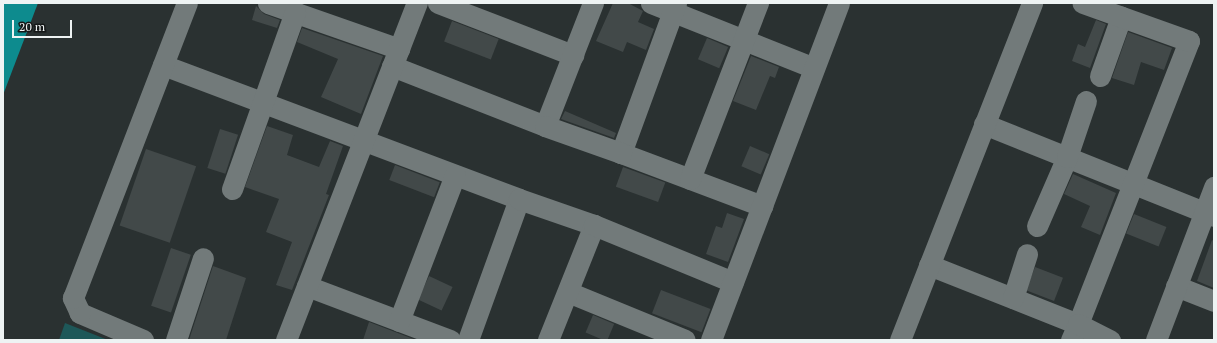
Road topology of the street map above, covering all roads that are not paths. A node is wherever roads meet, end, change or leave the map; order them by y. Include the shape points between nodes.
1 (187, 3) edge
2 (268, 3) edge
3 (417, 3) edge
4 (438, 3) edge
5 (593, 3) edge
6 (651, 3) edge
7 (758, 3) edge
8 (839, 3) edge
9 (1032, 3) edge
10 (1083, 3) edge
11 (674, 7) edge
12 (295, 12) junction
13 (1121, 17) junction
14 (744, 40) junction
15 (572, 55) junction
16 (396, 58) junction
17 (163, 65) junction
18 (814, 68) junction
19 (1100, 76) dead end
20 (1086, 101) dead end
21 (260, 102) junction
22 (984, 124) junction
23 (545, 126) junction
24 (363, 142) junction
25 (621, 153) junction
26 (1067, 157) junction
27 (455, 175) junction
28 (690, 179) junction
29 (1134, 184) junction
30 (1214, 187) edge
31 (232, 189) dead end
32 (520, 199) junction
33 (762, 206) junction
34 (1209, 214) edge
35 (594, 225) junction
36 (1037, 226) dead end
37 (1027, 254) dead end
38 (202, 258) dead end
39 (929, 265) junction
40 (733, 282) junction
41 (307, 286) junction
42 (1176, 286) junction
43 (568, 292) junction
44 (1013, 298) junction
45 (1214, 301) edge
46 (399, 321) junction
47 (1075, 332) edge
48 (143, 340) edge
49 (176, 340) edge
50 (286, 340) edge
51 (449, 340) edge
52 (468, 340) edge
53 (548, 340) edge
54 (685, 340) edge
55 (711, 340) edge
56 (901, 340) edge
57 (1110, 340) edge
58 (1156, 340) edge

1 - 17 street
2 - 12 street
3 - 16 street
4 - 15 street
5 - 15 street
6 - 11 street
7 - 14 street
8 - 18 street
9 - 22 street
10 - 13 street
11 - 14 street
11 - 25 street
12 - 16 street
12 - 21 street
13 - 19 street
13 - 29 street via 1190,41
14 - 18 street
14 - 28 street
15 - 23 street
16 - 23 street
16 - 24 street
17 - 21 street
17 - 48 street via 73,298 80,313
18 - 33 street
20 - 26 street
21 - 24 street
21 - 31 street
22 - 26 street
22 - 39 street
23 - 25 street
24 - 27 street
24 - 41 street
25 - 28 street
26 - 29 street
26 - 36 street
27 - 32 street
27 - 46 street
28 - 33 street
29 - 34 street
29 - 47 street
30 - 34 street
32 - 35 street
32 - 52 street
33 - 40 street
34 - 42 street
35 - 40 street
35 - 43 street
37 - 44 street
38 - 49 street
39 - 44 street
39 - 56 street
40 - 55 street
41 - 46 street
41 - 50 street
42 - 45 street
42 - 58 street
43 - 53 street
43 - 54 street
44 - 47 street
46 - 51 street
47 - 57 street

